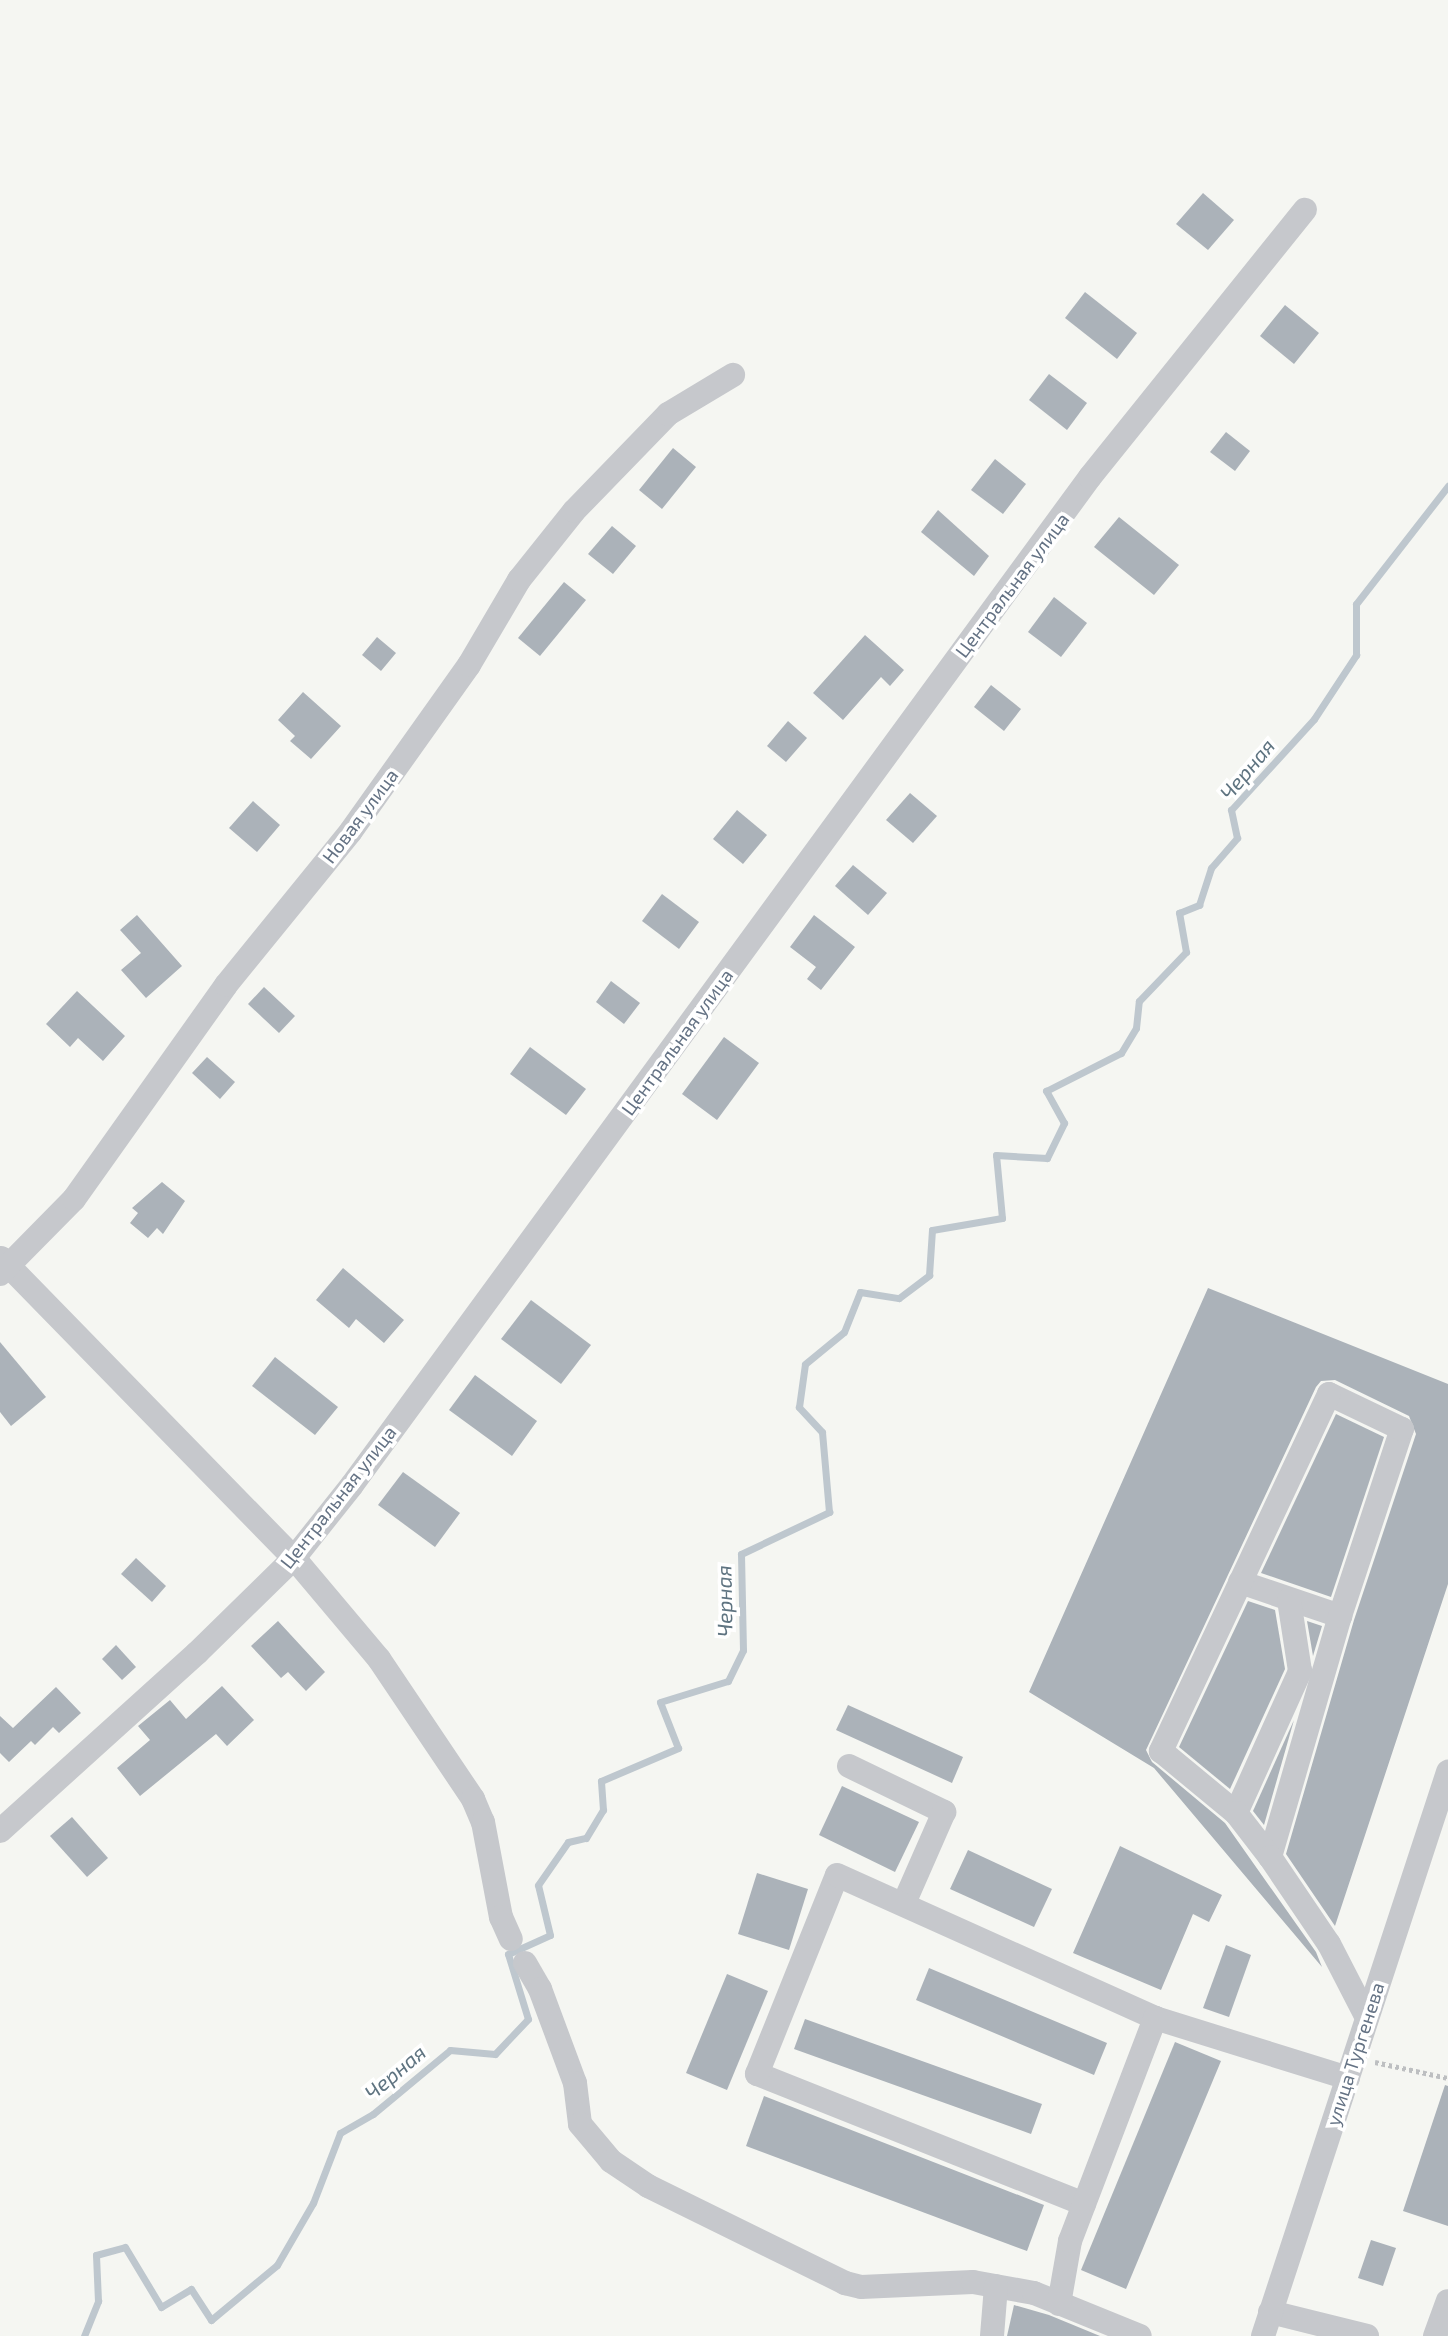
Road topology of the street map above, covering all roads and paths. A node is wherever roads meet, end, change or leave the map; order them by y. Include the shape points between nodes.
1 (1305, 210) dead end
2 (733, 376) dead end
3 (4, 1266) edge
4 (294, 1558) junction
5 (1240, 1582) junction
6 (1289, 1600) junction
7 (1340, 1616) junction
8 (849, 1766) dead end
9 (1448, 1772) edge
10 (1236, 1812) junction
11 (0, 1831) edge
12 (1270, 1857) junction
13 (904, 1903) junction
14 (511, 1939) dead end
15 (525, 1963) dead end
16 (1155, 2018) junction
17 (1367, 2018) junction
18 (1351, 2068) junction
19 (1448, 2078) edge
20 (1084, 2204) junction
21 (996, 2286) junction
22 (1448, 2301) edge
23 (1059, 2304) junction
24 (1270, 2312) junction
25 (992, 2336) edge
26 (1139, 2336) edge
27 (1263, 2336) edge
28 (1367, 2336) edge
29 (1435, 2336) edge

1 - 4 street, Центральная улица via 1090,477
2 - 3 street, Новая улица via 668,414 574,511 519,580 469,665 351,831 226,985 74,1199
3 - 4 street
4 - 11 street, Центральная улица via 197,1653
4 - 14 street via 379,1659 473,1799 484,1822 500,1917
5 - 6 street
5 - 7 street via 1329,1394 1402,1429
5 - 10 street via 1161,1751
6 - 7 street
6 - 10 street via 1300,1671
7 - 12 street
8 - 13 street via 944,1812
9 - 17 street, улица Тургенева
10 - 12 street
12 - 17 street via 1329,1944
13 - 16 street
13 - 20 street via 838,1875 757,2074
15 - 21 street via 540,1989 575,2083 580,2124 611,2161 648,2186 845,2283 861,2287 973,2282
16 - 18 street
16 - 20 street
17 - 18 street, улица Тургенева
18 - 19 path
18 - 24 street, улица Тургенева
20 - 23 street via 1070,2241
21 - 23 street
21 - 25 street
22 - 29 street
23 - 26 street
24 - 27 street, улица Тургенева
24 - 28 street

